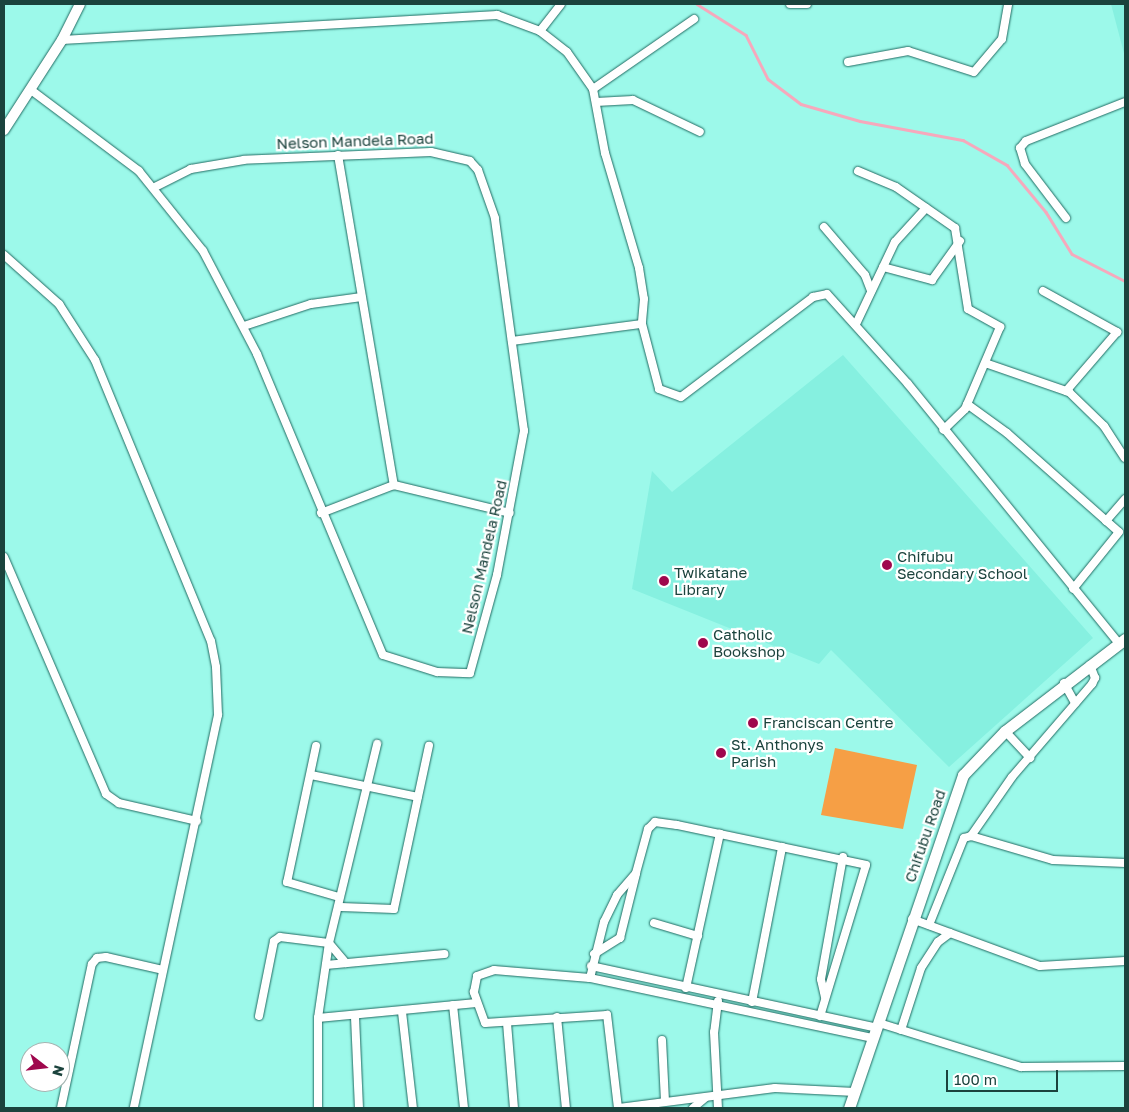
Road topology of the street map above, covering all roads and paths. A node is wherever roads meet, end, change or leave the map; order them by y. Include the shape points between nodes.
1 (80, 4) edge
2 (561, 4) edge
3 (790, 4) edge
4 (807, 4) edge
5 (1008, 4) edge
6 (694, 19) dead end
7 (540, 31) junction
8 (62, 40) junction
9 (848, 62) dead end
10 (593, 88) junction
11 (30, 90) junction
12 (596, 102) junction
13 (1125, 102) edge
14 (4, 130) edge
15 (700, 132) dead end
16 (338, 155) junction
17 (858, 171) dead end
18 (155, 187) junction
19 (926, 208) junction
20 (1066, 218) dead end
21 (824, 227) dead end
22 (960, 241) junction
23 (4, 255) edge
24 (883, 267) junction
25 (871, 291) junction
26 (1043, 291) dead end
27 (362, 297) junction
28 (642, 324) junction
29 (856, 324) junction
30 (244, 326) junction
31 (1117, 332) junction
32 (1125, 336) edge
33 (512, 341) junction
34 (988, 364) junction
35 (1066, 390) junction
36 (967, 404) junction
37 (943, 430) junction
38 (1125, 458) edge
39 (394, 485) junction
40 (1125, 499) edge
41 (321, 513) junction
42 (510, 513) junction
43 (1106, 522) junction
44 (4, 557) edge
45 (1073, 589) junction
46 (1122, 641) edge
47 (1090, 665) junction
48 (1064, 683) junction
49 (1075, 703) junction
50 (1005, 731) junction
51 (377, 744) dead end
52 (316, 746) dead end
53 (428, 746) dead end
54 (1030, 758) junction
55 (311, 775) junction
56 (364, 786) junction
57 (418, 797) junction
58 (197, 821) junction
59 (720, 834) junction
60 (971, 836) junction
61 (782, 847) junction
62 (843, 857) junction
63 (1125, 863) edge
64 (636, 873) junction
65 (339, 897) junction
66 (341, 907) junction
67 (912, 919) junction
68 (654, 922) dead end
69 (929, 926) junction
70 (950, 933) junction
71 (698, 936) junction
72 (329, 943) junction
73 (444, 954) dead end
74 (594, 954) junction
75 (1125, 961) edge
76 (346, 963) junction
77 (326, 965) junction
78 (591, 966) junction
79 (162, 970) junction
80 (590, 978) junction
81 (659, 982) junction
82 (686, 988) junction
83 (657, 992) junction
84 (718, 995) junction
85 (825, 997) junction
86 (752, 1002) junction
87 (476, 1003) junction
88 (453, 1005) junction
89 (717, 1005) junction
90 (780, 1008) junction
91 (402, 1012) junction
92 (259, 1016) dead end
93 (820, 1016) junction
94 (355, 1017) junction
95 (318, 1018) junction
96 (556, 1018) junction
97 (779, 1018) junction
98 (507, 1022) junction
99 (876, 1030) junction
100 (901, 1030) junction
101 (662, 1040) dead end
102 (1125, 1066) edge
103 (855, 1092) junction
104 (717, 1097) junction
105 (705, 1098) junction
106 (665, 1102) junction
107 (61, 1108) edge
108 (134, 1108) edge
109 (318, 1108) edge
110 (359, 1108) edge
111 (413, 1108) edge
112 (464, 1108) edge
113 (514, 1108) edge
114 (566, 1108) edge
115 (619, 1108) edge
116 (693, 1108) edge
117 (718, 1108) edge
118 (849, 1108) edge

1 - 8 street
2 - 7 street
3 - 4 street
5 - 9 street via 1002,39 974,72 908,51
6 - 10 street
7 - 8 street via 497,14
7 - 10 street via 567,52
8 - 11 street
10 - 12 street
11 - 14 street
11 - 18 street, Nelson Mandela Road via 109,144
12 - 15 street via 633,100
12 - 28 street via 605,153 639,268 644,299
13 - 20 street via 1026,142 1020,148 1025,164
16 - 18 street, Nelson Mandela Road via 214,165 191,170
16 - 27 street
16 - 33 street, Nelson Mandela Road via 432,152 470,162 478,170 495,218
17 - 19 street via 896,187
18 - 30 street, Nelson Mandela Road via 203,251
19 - 22 street via 955,228
19 - 24 street via 895,242
21 - 25 street via 865,275
22 - 24 street via 932,280
22 - 34 street via 968,309 1001,330
23 - 58 street via 77,326 212,641 218,716
24 - 25 street
25 - 29 street
26 - 31 street
27 - 30 street via 311,304
27 - 39 street
28 - 29 street via 654,380 659,389 674,397 689,392 819,294 827,294
28 - 33 street
29 - 37 street
30 - 41 street, Nelson Mandela Road
31 - 32 street
31 - 35 street
33 - 42 street, Nelson Mandela Road via 524,431
34 - 35 street
34 - 36 street
35 - 38 street via 1104,426
36 - 37 street
36 - 43 street via 1007,433
37 - 45 street
39 - 41 street
39 - 42 street
40 - 43 street
41 - 42 street, Nelson Mandela Road via 383,654 411,667 457,676 474,667
43 - 45 street via 1118,532
44 - 58 street via 106,794 119,803
45 - 46 street
46 - 47 main road, Chifubu Road
47 - 48 main road, Chifubu Road
47 - 49 street via 1095,678
48 - 49 street
48 - 50 main road, Chifubu Road
49 - 54 street
50 - 54 street
50 - 67 main road, Chifubu Road via 963,775
51 - 56 street
52 - 55 street
53 - 57 street
54 - 60 street
55 - 56 street
55 - 65 street via 287,882
56 - 57 street
56 - 65 street
57 - 66 street via 394,909
58 - 79 street
59 - 61 street
59 - 64 street via 655,822 648,829
59 - 71 street
60 - 63 street via 1032,857
60 - 69 street via 964,838 953,858
61 - 62 street
61 - 86 street
62 - 85 street via 821,979
62 - 85 street via 863,862 866,871
64 - 74 street via 609,909
64 - 74 street via 620,938
65 - 66 street
66 - 72 street
67 - 69 street
67 - 99 main road, Chifubu Road
68 - 71 street
69 - 70 street
70 - 75 street via 1040,966
70 - 100 street via 938,942 921,968
71 - 82 street
72 - 76 street
72 - 77 street
72 - 92 street via 280,938 274,941
73 - 76 street
74 - 78 street
76 - 77 street
77 - 95 street
78 - 80 street
78 - 81 street
79 - 107 street via 106,957 97,958 92,964
79 - 108 street
80 - 83 street
80 - 87 street via 494,970 477,976
81 - 82 street
81 - 83 street
82 - 84 street
83 - 89 street
84 - 86 street
84 - 89 street
85 - 93 street
86 - 90 street
87 - 88 street
87 - 98 street via 485,1023
88 - 91 street
88 - 112 street
89 - 97 street
89 - 104 street
90 - 93 street
90 - 97 street
91 - 94 street
91 - 111 street
93 - 99 street
94 - 95 street
94 - 110 street
95 - 109 street
96 - 98 street
96 - 114 street
96 - 115 street via 601,1013 611,1020
97 - 99 street
98 - 113 street
99 - 100 street
99 - 103 main road, Chifubu Road
100 - 102 street via 1021,1067
101 - 106 street
103 - 104 street via 795,1087
103 - 118 main road, Chifubu Road
104 - 105 street
104 - 117 street
105 - 106 street
105 - 116 street
106 - 115 street

